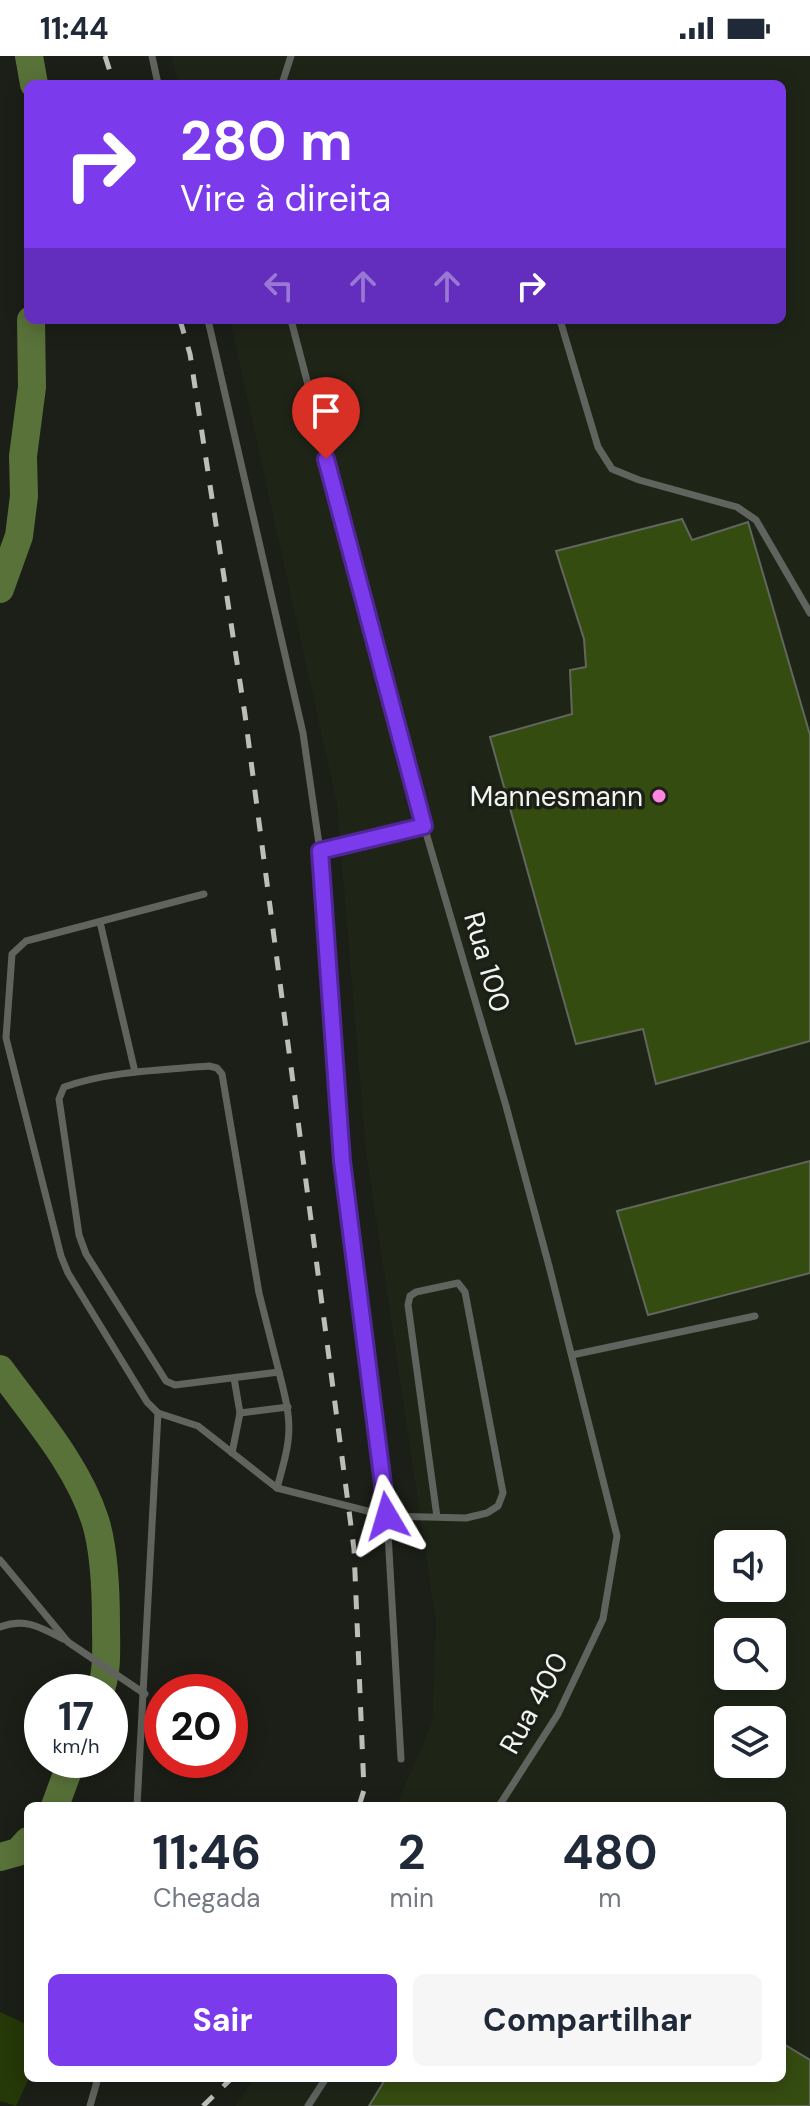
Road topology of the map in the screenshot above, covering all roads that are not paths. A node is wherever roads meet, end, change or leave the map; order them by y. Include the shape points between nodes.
1 (152, 56) edge
2 (291, 56) edge
3 (157, 80) edge
4 (283, 80) edge
5 (209, 324) edge
6 (292, 324) edge
7 (561, 324) edge
8 (810, 613) edge
9 (424, 826) junction
10 (320, 851) junction
11 (204, 894) dead end
12 (100, 922) junction
13 (135, 1072) junction
14 (755, 1316) dead end
15 (572, 1355) junction
16 (279, 1372) junction
17 (234, 1378) junction
18 (288, 1407) junction
19 (158, 1413) junction
20 (240, 1413) junction
21 (232, 1453) junction
22 (277, 1488) junction
23 (387, 1516) junction
24 (437, 1517) junction
25 (0, 1560) edge
26 (603, 1619) joint
27 (0, 1627) edge
28 (68, 1642) junction
29 (146, 1674) edge
30 (144, 1693) edge
31 (144, 1708) edge
32 (401, 1759) dead end
33 (137, 1802) edge
34 (502, 1802) edge
35 (97, 2082) edge
36 (323, 2082) edge
37 (90, 2106) edge
38 (308, 2106) edge

1 - 3 lane
2 - 4 lane
5 - 10 lane via 303,733
6 - 9 lane, Rua 100
7 - 8 lane via 598,447 612,469 737,507 756,520
9 - 10 lane
9 - 15 lane, Rua 100
10 - 23 lane via 342,1161
11 - 12 lane
12 - 13 lane
12 - 19 lane via 26,941 12,954 6,1038 61,1256
13 - 16 lane via 209,1066 222,1074 259,1293
13 - 17 lane via 64,1087 59,1099 79,1235 169,1384
14 - 15 lane
15 - 26 lane, Rua 100 via 617,1536
16 - 17 lane
16 - 18 lane
17 - 20 lane
18 - 20 lane
18 - 22 lane via 290,1442
19 - 21 lane via 198,1426
19 - 29 lane
20 - 21 lane
21 - 22 lane
22 - 23 lane
23 - 24 lane
23 - 32 lane
24 - 24 lane via 408,1305 416,1292 458,1283 465,1292 503,1493 498,1506 487,1513
25 - 28 lane
26 - 34 lane, Rua 400 via 558,1714
27 - 28 lane via 33,1623
28 - 30 lane
31 - 33 lane
35 - 37 lane
36 - 38 lane

